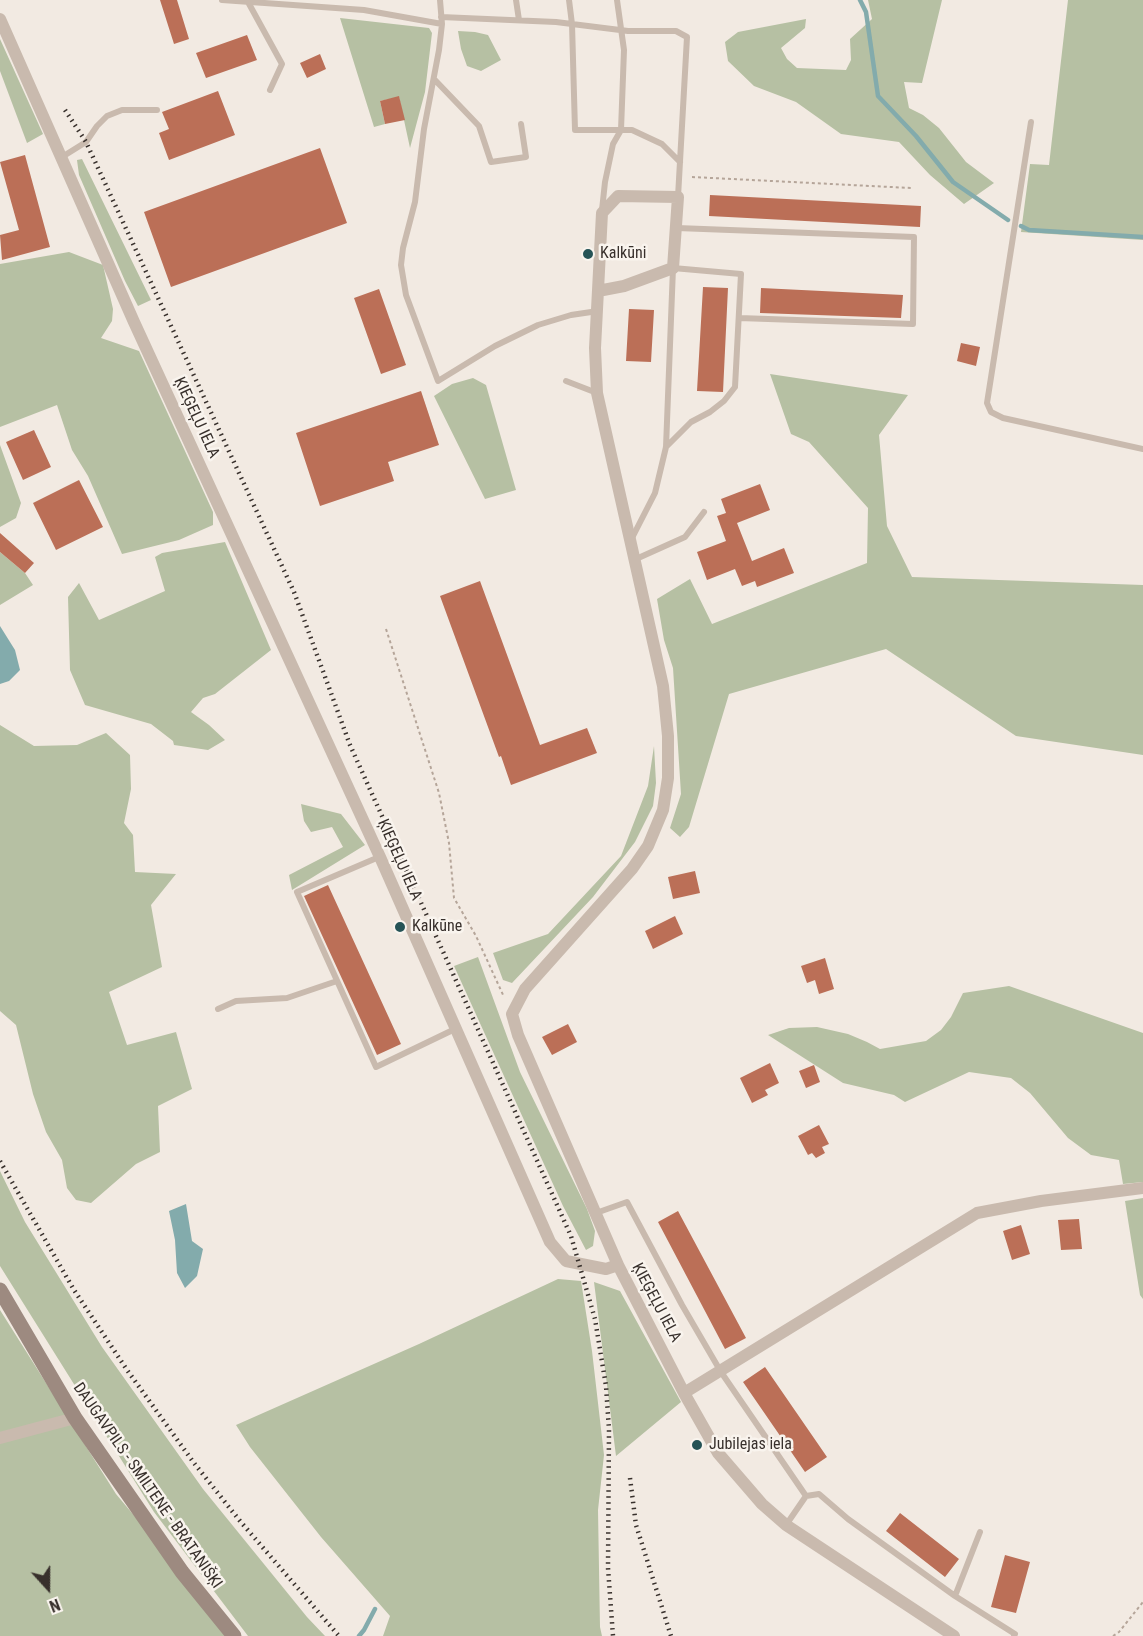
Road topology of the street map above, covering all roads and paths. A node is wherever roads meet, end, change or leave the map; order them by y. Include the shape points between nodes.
1 (222, 0) edge
2 (440, 0) edge
3 (516, 0) edge
4 (568, 0) edge
5 (617, 0) edge
6 (248, 2) junction
7 (0, 19) edge
8 (519, 20) junction
9 (441, 21) junction
10 (572, 24) junction
11 (622, 30) junction
12 (434, 79) junction
13 (270, 90) dead end
14 (157, 110) dead end
15 (1031, 123) dead end
16 (521, 124) dead end
17 (621, 130) junction
18 (62, 157) junction
19 (681, 162) junction
20 (692, 177) dead end
21 (911, 188) dead end
22 (678, 197) junction
23 (602, 213) junction
24 (677, 228) junction
25 (673, 268) junction
26 (598, 291) junction
27 (597, 311) junction
28 (739, 318) junction
29 (566, 381) dead end
30 (597, 393) junction
31 (666, 447) junction
32 (1143, 449) edge
33 (704, 512) dead end
34 (631, 539) junction
35 (636, 559) junction
36 (387, 629) dead end
37 (380, 857) junction
38 (337, 981) junction
39 (218, 1009) dead end
40 (512, 1014) junction
41 (455, 1029) junction
42 (1143, 1188) edge
43 (595, 1213) junction
44 (618, 1265) junction
45 (0, 1290) edge
46 (721, 1372) junction
47 (684, 1393) junction
48 (75, 1418) junction
49 (0, 1438) edge
50 (806, 1496) junction
51 (786, 1525) junction
52 (980, 1532) dead end
53 (955, 1596) junction
54 (1143, 1602) edge
55 (234, 1636) edge
56 (954, 1636) edge
57 (1014, 1636) edge
58 (1113, 1636) edge

1 - 6 lane
2 - 9 lane
3 - 8 lane
4 - 10 lane
5 - 11 lane
6 - 9 lane via 364,10
6 - 13 lane via 282,64
7 - 18 street, ĶIEĢEĻU IELA
8 - 9 lane
8 - 10 lane
9 - 12 lane
10 - 11 lane
10 - 17 lane via 575,130
11 - 17 lane
11 - 19 lane via 676,31 687,38
12 - 16 lane via 479,126 491,162 526,157
12 - 27 lane via 401,265 406,295 438,381 538,325
14 - 18 lane via 122,110 107,116 86,142
15 - 32 lane via 987,403 991,412 1003,418
17 - 19 lane via 632,130 662,144
17 - 23 lane via 613,144
18 - 37 street, ĶIEĢEĻU IELA
19 - 22 lane
20 - 21 path
22 - 23 street via 618,196
22 - 24 street
23 - 26 street
24 - 25 street
24 - 28 lane via 914,237 913,324
25 - 26 street
25 - 28 lane via 741,274
25 - 31 lane
26 - 27 street
27 - 30 street
28 - 31 lane via 735,387 724,401 691,422
29 - 30 lane
30 - 34 street
31 - 34 lane via 655,494
33 - 35 lane via 685,537
34 - 35 street
35 - 40 street via 663,686 668,736 663,810 648,846 632,869 525,989
36 - 40 path via 439,793 454,898
37 - 38 lane via 297,892
37 - 41 street, ĶIEĢEĻU IELA
38 - 39 lane via 287,998 236,1000
38 - 41 lane via 376,1067
40 - 43 street
41 - 44 street, ĶIEĢEĻU IELA via 550,1242 566,1261 606,1269
42 - 46 street via 1041,1200 977,1213
43 - 44 street
43 - 46 lane via 627,1202
44 - 47 street, ĶIEĢEĻU IELA
45 - 48 main road, DAUGAVPILS - SMILTENE - BRATANIŠĶI
46 - 47 street
46 - 50 lane
47 - 51 street, ĶIEĢEĻU IELA via 718,1453 762,1504
48 - 49 street
48 - 55 main road, DAUGAVPILS - SMILTENE - BRATANIŠĶI via 182,1572
50 - 51 lane
50 - 53 lane via 819,1494
51 - 56 street, ĶIEĢEĻU IELA
52 - 53 lane
53 - 57 lane
54 - 58 path

